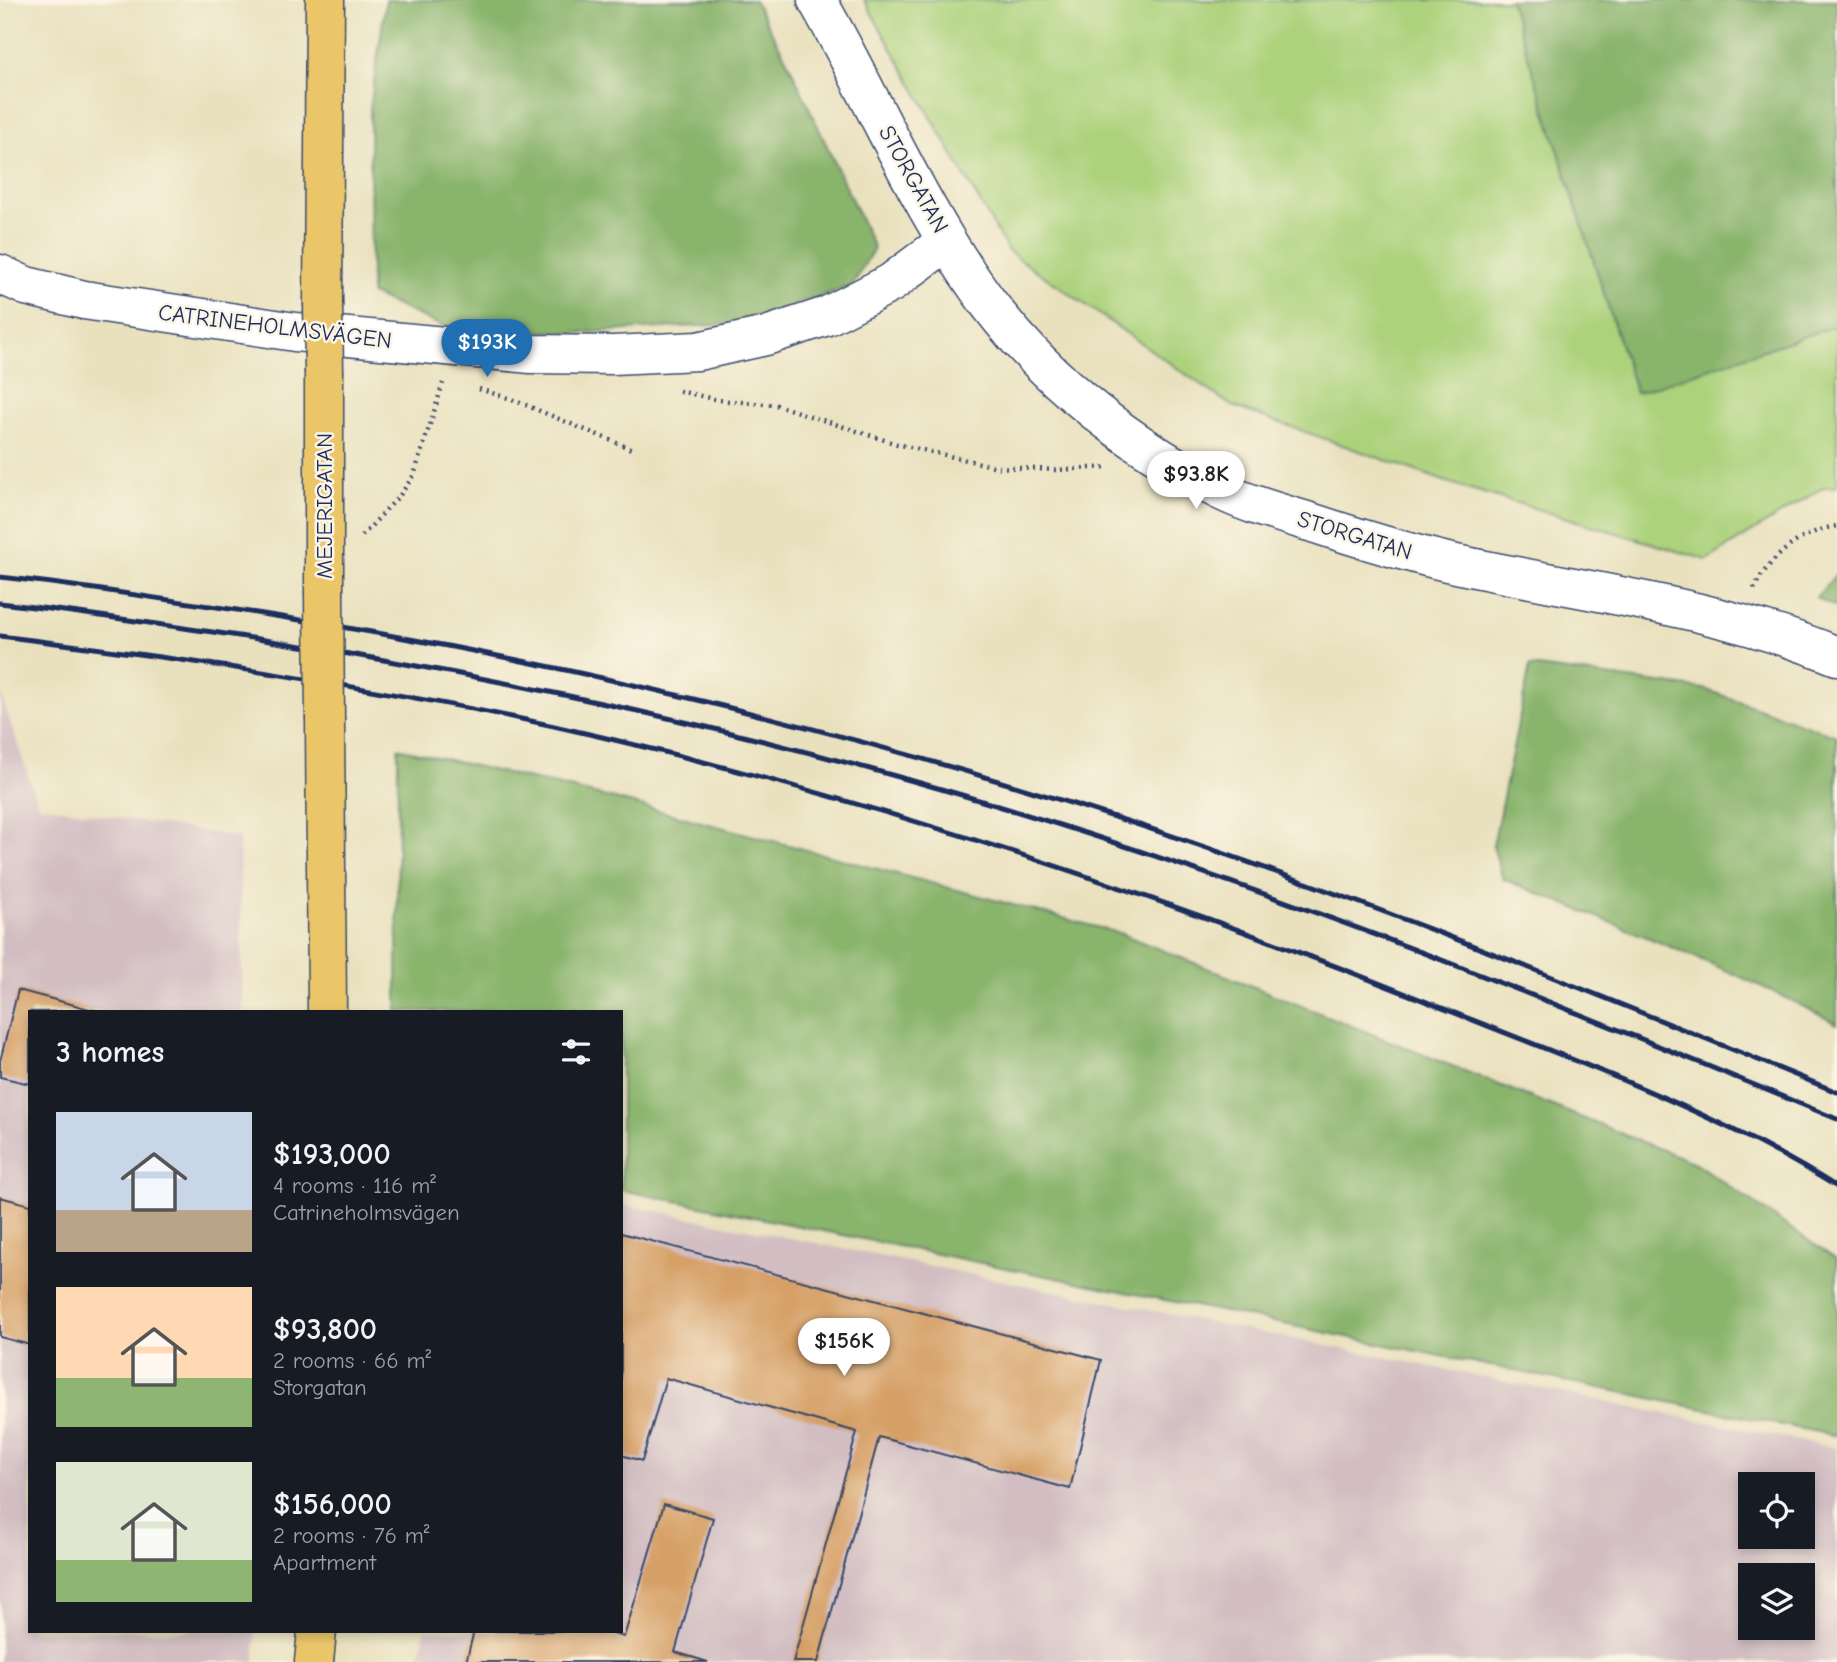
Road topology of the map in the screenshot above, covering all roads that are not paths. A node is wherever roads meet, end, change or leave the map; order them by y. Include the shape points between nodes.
1 (325, 0) edge
2 (817, 0) edge
3 (947, 241) junction
4 (0, 274) edge
5 (1837, 656) edge
6 (327, 1010) edge
7 (317, 1633) edge
8 (314, 1662) edge

1 - 6 main road, MEJERIGATAN, bridge
2 - 3 street, STORGATAN
3 - 4 street, CATRINEHOLMSVÄGEN via 891,283 827,316 698,351 613,355 531,354 295,332 84,300 26,286
3 - 5 street, STORGATAN via 989,304 1036,360 1161,459 1222,492 1363,539 1446,561 1745,623
7 - 8 main road

